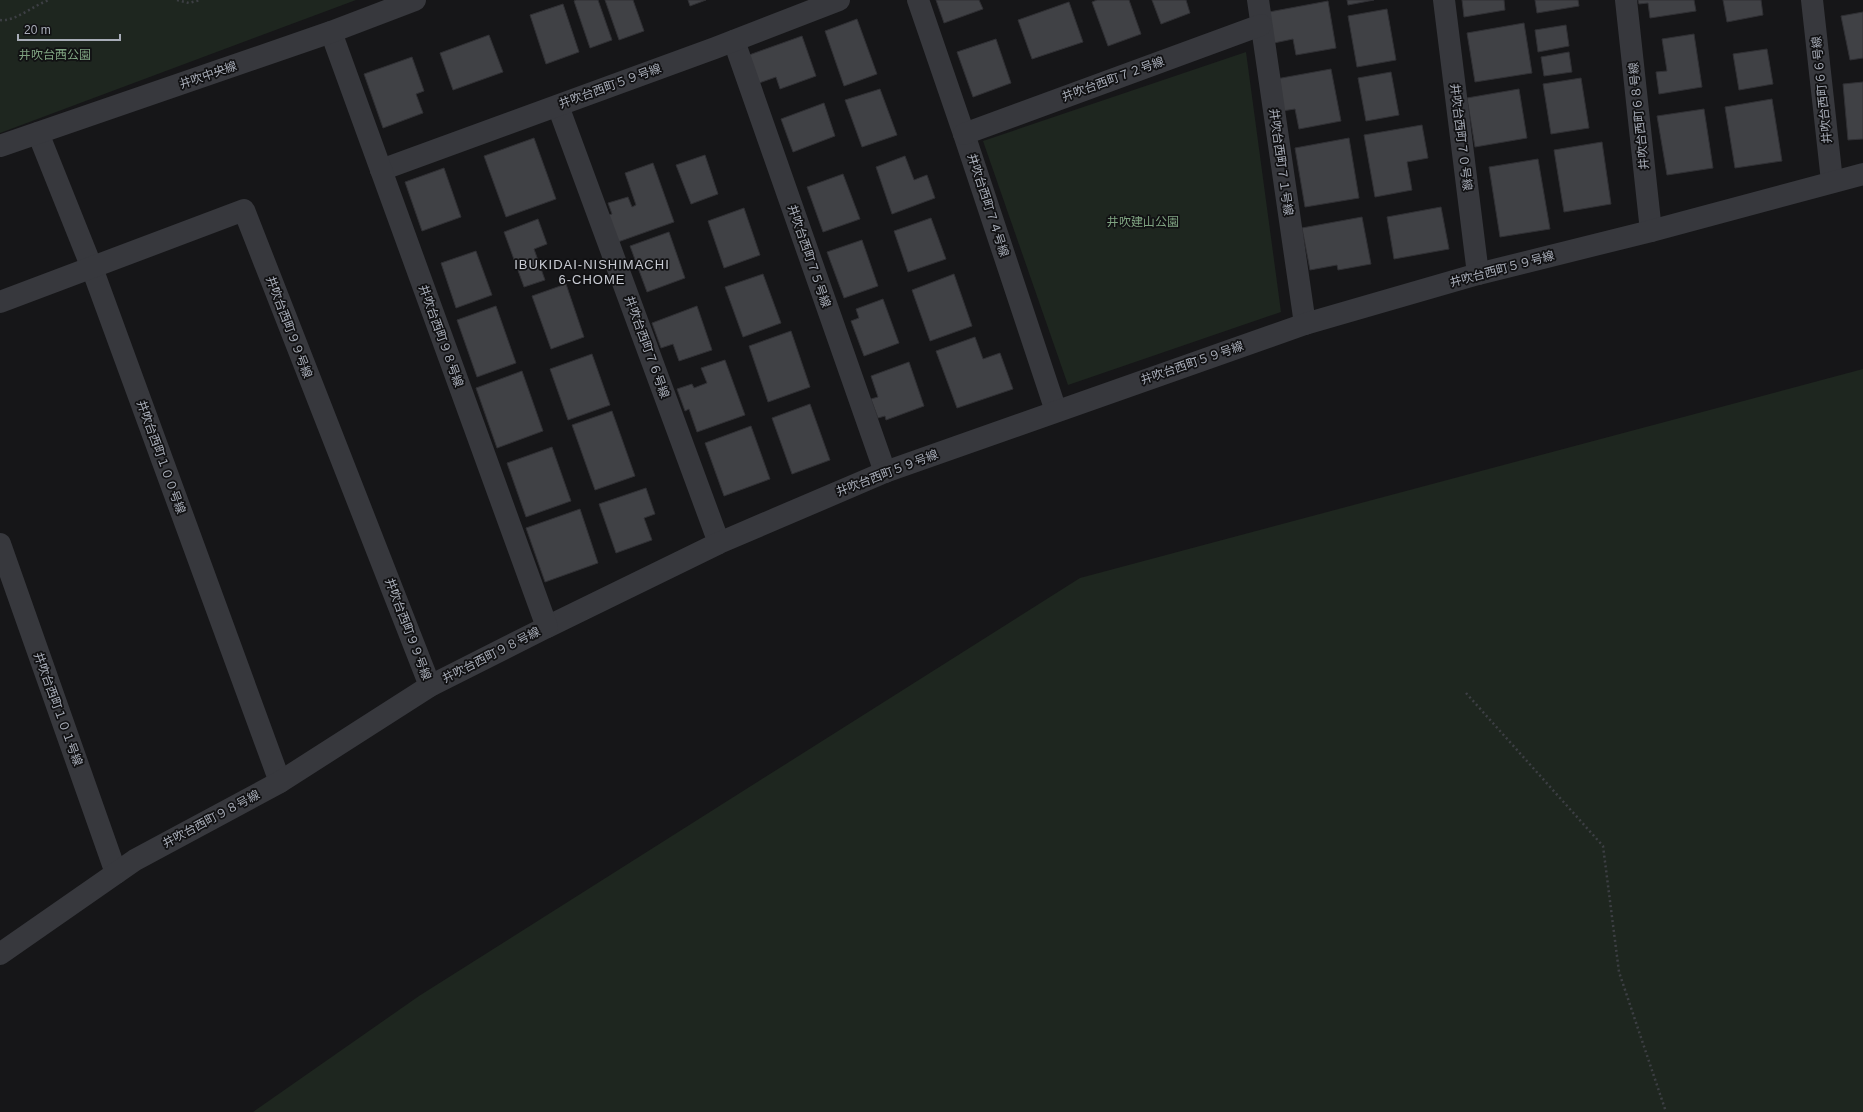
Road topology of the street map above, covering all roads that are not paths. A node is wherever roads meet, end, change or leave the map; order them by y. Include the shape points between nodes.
1 (415, 0) edge
2 (839, 0) edge
3 (918, 0) edge
4 (1258, 0) edge
5 (1444, 0) edge
6 (1626, 0) edge
7 (1812, 0) edge
8 (1261, 25) junction
9 (331, 32) junction
10 (734, 41) junction
11 (558, 106) junction
12 (38, 133) junction
13 (964, 134) junction
14 (0, 146) edge
15 (381, 170) junction
16 (1863, 174) edge
17 (1832, 181) junction
18 (1651, 231) junction
19 (92, 268) junction
20 (1478, 274) junction
21 (0, 302) edge
22 (1305, 324) junction
23 (1056, 411) junction
24 (884, 472) junction
25 (719, 543) junction
26 (0, 544) edge
27 (547, 627) junction
28 (430, 686) junction
29 (280, 782) junction
30 (116, 873) junction
31 (0, 954) edge

1 - 9 street, 井吹中央線
2 - 10 street, 井吹台西町５９号線
3 - 13 street, 井吹台西町７４号線
4 - 8 street, 井吹台西町７１号線
5 - 20 street, 井吹台西町７０号線
6 - 18 street, 井吹台西町６８号線
7 - 17 street, 井吹台西町６６号線
8 - 13 street, 井吹台西町７２号線
8 - 22 street, 井吹台西町７１号線
9 - 12 street, 井吹中央線
9 - 15 street, 井吹台西町９８号線
10 - 11 street, 井吹台西町５９号線
10 - 24 street, 井吹台西町７５号線
11 - 15 street, 井吹台西町５９号線
11 - 25 street, 井吹台西町７６号線
12 - 14 street, 井吹中央線
12 - 19 street, 井吹台西町１００号線
13 - 23 street, 井吹台西町７４号線
15 - 27 street, 井吹台西町９８号線
16 - 17 street, 井吹台西町５９号線
17 - 18 street, 井吹台西町５９号線
18 - 20 street, 井吹台西町５９号線
19 - 21 street, 井吹台西町９９号線
19 - 28 street, 井吹台西町９９号線 via 244,210
19 - 29 street, 井吹台西町１００号線
20 - 22 street, 井吹台西町５９号線
22 - 23 street, 井吹台西町５９号線
23 - 24 street, 井吹台西町５９号線
24 - 25 street, 井吹台西町５９号線
25 - 27 street, 井吹台西町５９号線
26 - 30 street, 井吹台西町１０１号線
27 - 28 street, 井吹台西町９８号線
28 - 29 street, 井吹台西町９８号線
29 - 30 street, 井吹台西町９８号線 via 134,860
30 - 31 street, 井吹台西町９８号線

